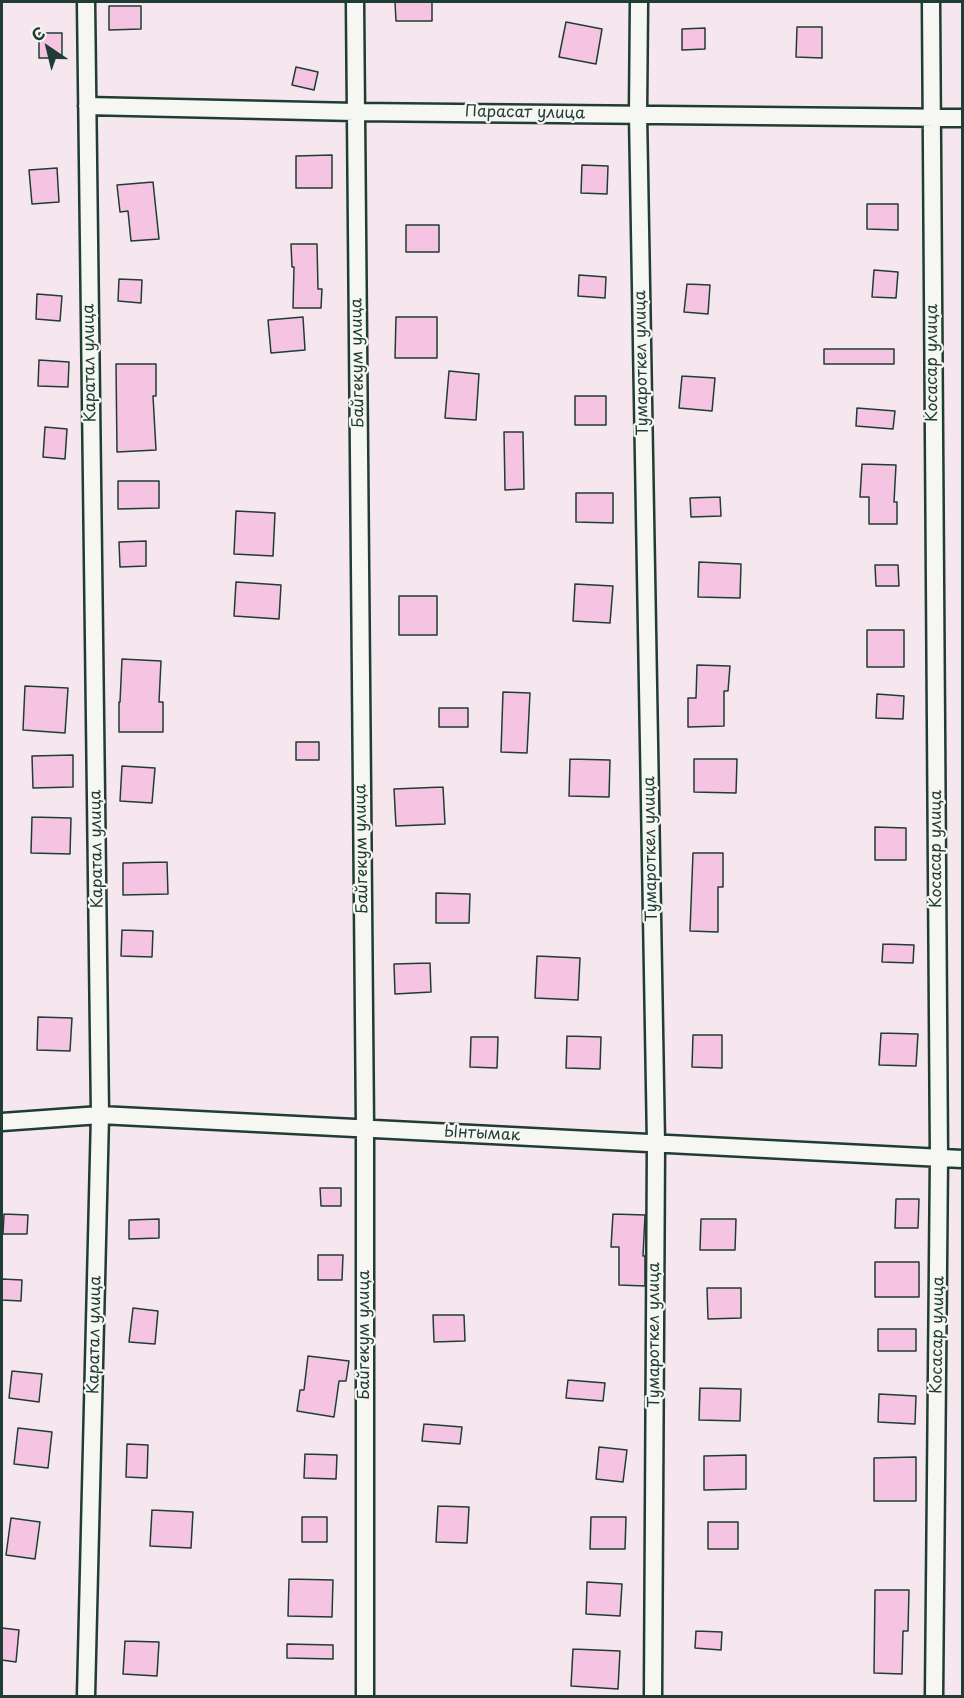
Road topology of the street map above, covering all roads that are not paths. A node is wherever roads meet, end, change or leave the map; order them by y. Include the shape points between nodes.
1 (86, 2) edge
2 (355, 2) edge
3 (639, 2) edge
4 (931, 2) edge
5 (87, 106) junction
6 (355, 112) junction
7 (638, 114) junction
8 (931, 117) junction
9 (963, 118) edge
10 (100, 1115) junction
11 (2, 1122) edge
12 (365, 1128) junction
13 (656, 1143) junction
14 (939, 1157) junction
15 (963, 1159) edge
16 (86, 1696) edge
17 (365, 1696) edge
18 (653, 1696) edge
19 (934, 1696) edge

1 - 5 street, Каратал улица
2 - 6 street, Байгекум улица
3 - 7 street, Тумароткел улица
4 - 8 street, Косасар улица
5 - 6 street, Парасат улица
5 - 10 street, Каратал улица
6 - 7 street, Парасат улица
6 - 12 street, Байгекум улица
7 - 8 street, Парасат улица
7 - 13 street, Тумароткел улица
8 - 9 street, Парасат улица
8 - 14 street, Косасар улица
10 - 11 street, Ынтымак
10 - 12 street, Ынтымак
10 - 16 street, Каратал улица
12 - 13 street, Ынтымак
12 - 17 street, Байгекум улица
13 - 14 street, Ынтымак
13 - 18 street, Тумароткел улица
14 - 15 street, Ынтымак
14 - 19 street, Косасар улица

